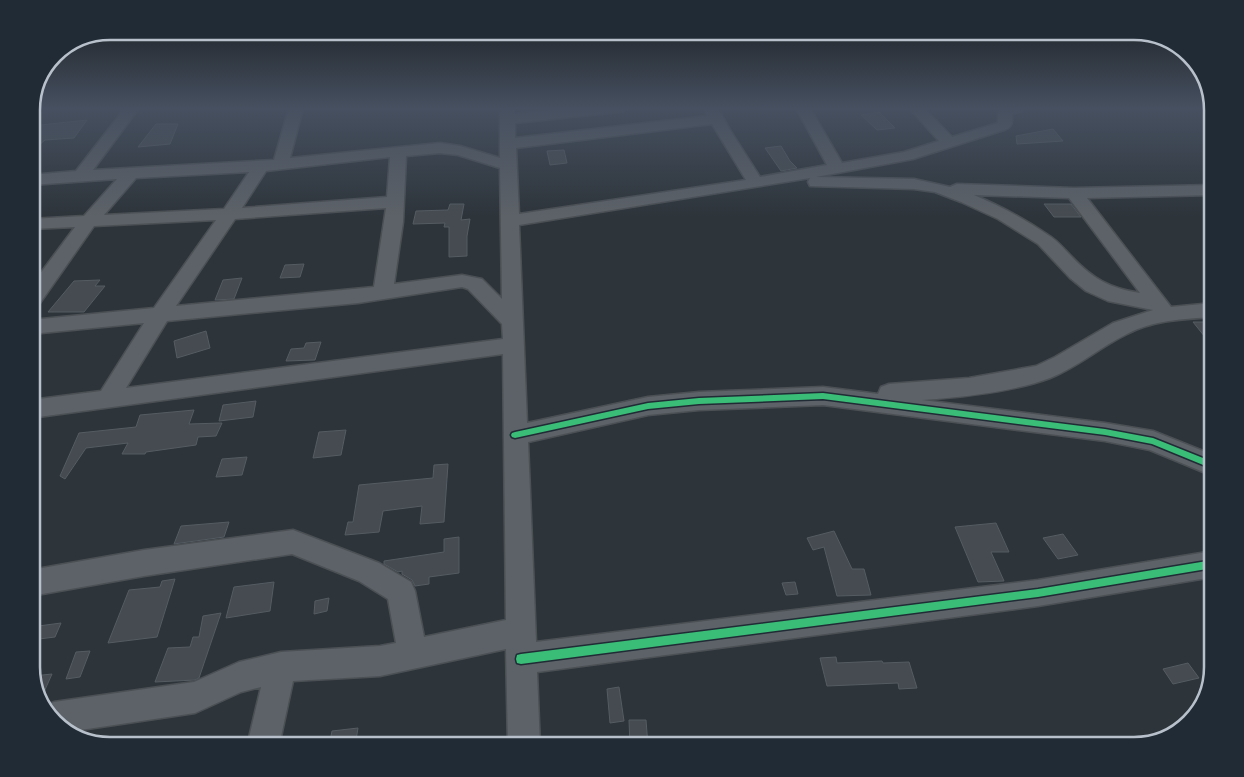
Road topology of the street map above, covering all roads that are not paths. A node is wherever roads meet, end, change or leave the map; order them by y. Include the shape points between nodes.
1 (105, 144) edge
2 (286, 144) edge
3 (508, 144) edge
4 (558, 144) edge
5 (735, 144) edge
6 (824, 144) edge
7 (941, 144) edge
8 (398, 151) junction
9 (508, 154) junction
10 (281, 164) junction
11 (261, 167) junction
12 (837, 168) junction
13 (131, 174) junction
14 (82, 176) junction
15 (40, 179) edge
16 (762, 182) junction
17 (938, 188) junction
18 (1204, 190) edge
19 (1074, 193) junction
20 (395, 202) junction
21 (228, 214) junction
22 (509, 221) junction
23 (89, 222) junction
24 (40, 224) edge
25 (56, 267) junction
26 (40, 268) edge
27 (40, 289) edge
28 (383, 291) junction
29 (1162, 308) junction
30 (1204, 310) edge
31 (160, 316) junction
32 (513, 322) junction
33 (40, 327) edge
34 (513, 345) junction
35 (823, 396) junction
36 (109, 397) junction
37 (40, 408) edge
38 (515, 435) junction
39 (1204, 462) edge
40 (1204, 565) edge
41 (40, 581) edge
42 (521, 646) junction
43 (413, 655) junction
44 (281, 667) junction
45 (61, 717) edge
46 (265, 737) edge
47 (524, 737) edge

1 - 14 street
2 - 10 street
3 - 9 street
4 - 9 street
5 - 16 street
6 - 12 street
7 - 12 street via 906,156
8 - 9 street via 440,148
8 - 10 street
8 - 20 street
9 - 22 street
10 - 11 street
11 - 13 street
11 - 21 street
12 - 16 street
13 - 14 street
13 - 23 street
14 - 15 street
16 - 17 street via 914,184
16 - 22 street
17 - 19 street
17 - 29 street via 1004,215 1044,240 1093,286 1115,296
18 - 19 street
19 - 29 street
20 - 21 street
20 - 28 street
21 - 23 street
21 - 31 street
22 - 32 street
23 - 24 street
23 - 25 street
25 - 26 street
25 - 27 street
28 - 31 street
28 - 32 street via 470,282
29 - 30 street
29 - 35 street via 1043,372 993,384 957,388
31 - 33 street
31 - 36 street
32 - 34 street
34 - 36 street
34 - 38 street
35 - 38 street via 648,406
35 - 39 street via 1153,440
36 - 37 street
38 - 42 street
40 - 42 street via 1038,593
41 - 43 street via 294,542 369,572 401,591
42 - 43 street
42 - 47 street
43 - 44 street via 380,661
44 - 45 street via 239,677 196,697
44 - 46 street

